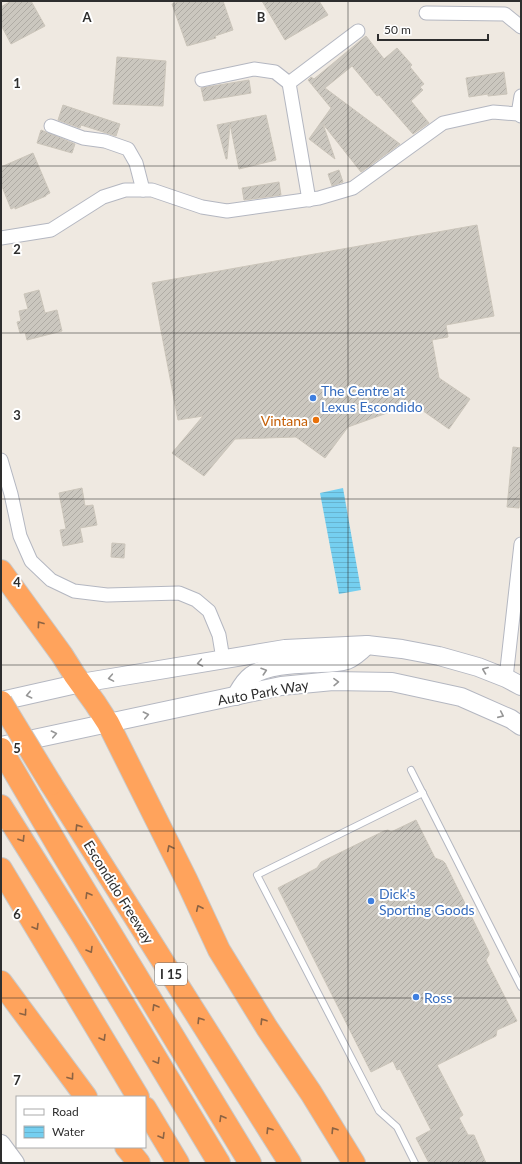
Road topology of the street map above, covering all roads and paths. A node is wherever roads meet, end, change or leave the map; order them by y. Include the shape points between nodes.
1 (426, 13) dead end
2 (521, 27) edge
3 (358, 31) dead end
4 (202, 80) dead end
5 (289, 84) junction
6 (521, 96) edge
7 (520, 115) edge
8 (51, 126) dead end
9 (143, 190) junction
10 (309, 200) junction
11 (1, 238) edge
12 (1, 460) edge
13 (521, 544) edge
14 (1, 571) edge
15 (367, 645) junction
16 (223, 659) junction
17 (513, 682) edge
18 (81, 683) junction
19 (236, 696) junction
20 (1, 702) edge
21 (108, 723) junction
22 (521, 726) edge
23 (1, 746) edge
24 (1, 749) edge
25 (411, 770) dead end
26 (423, 794) junction
27 (1, 806) edge
28 (1, 870) edge
29 (1, 982) edge
30 (521, 986) edge
31 (85, 1096) edge
32 (137, 1096) edge
33 (146, 1110) edge
34 (1, 1144) edge
35 (127, 1148) edge
36 (15, 1163) edge
37 (139, 1163) edge
38 (178, 1163) edge
39 (218, 1163) edge
40 (250, 1163) edge
41 (290, 1163) edge
42 (354, 1163) edge
43 (415, 1163) edge

1 - 2 street via 505,14
3 - 5 street
4 - 5 street via 254,69 275,72
5 - 10 street
6 - 7 street
7 - 10 street via 493,112 443,123 354,188
8 - 9 street via 83,138 105,141 128,149 136,163
9 - 10 street via 152,190 202,207 227,211
9 - 11 street via 125,190 103,197 51,230
12 - 16 street via 20,536 31,561 51,580 74,591 108,594 179,593 196,600 209,611 219,635
13 - 17 street
18 -> 14 highway
15 - 16 main road via 286,649
17 -> 15 main road via 478,667 439,656
19 -> 15 main road via 243,684 262,670 347,660
16 -> 18 main road
18 -> 20 main road
18 - 21 highway
21 -> 19 main road, Auto Park Way
19 -> 22 main road, Auto Park Way via 281,686 327,682 392,682 461,697
41 -> 20 highway, Escondido Freeway / I 15, bridge
23 -> 21 main road, Auto Park Way
42 -> 21 highway via 219,950
40 -> 24 highway
25 - 26 lane
26 - 30 lane
26 - 43 lane via 257,875 379,1111 397,1127
27 -> 39 highway
28 -> 32 highway
29 -> 31 highway
33 -> 38 highway
34 - 36 main road
35 - 37 highway

